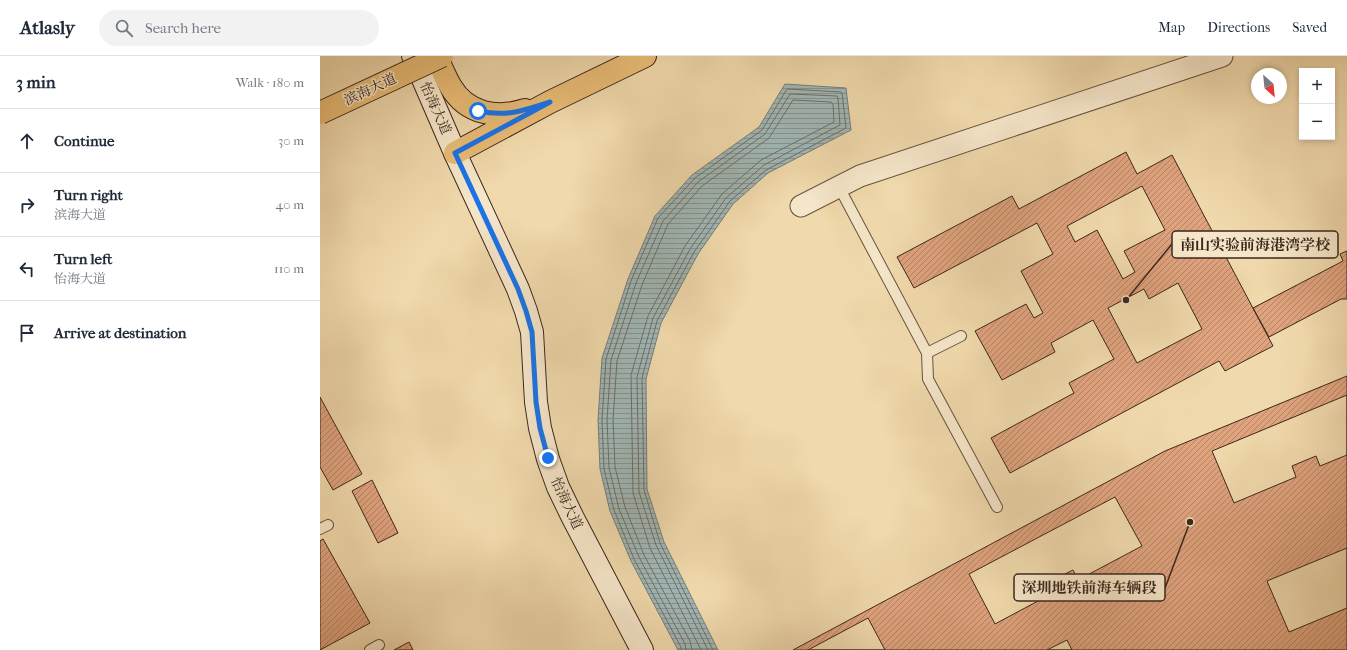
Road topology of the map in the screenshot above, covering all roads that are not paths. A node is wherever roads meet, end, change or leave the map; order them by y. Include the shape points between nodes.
1 (413, 56) edge
2 (436, 56) edge
3 (442, 56) edge
4 (645, 56) edge
5 (1222, 56) edge
6 (550, 102) junction
7 (320, 113) edge
8 (455, 153) junction
9 (839, 187) junction
10 (801, 206) dead end
11 (961, 336) dead end
12 (927, 353) junction
13 (997, 506) dead end
14 (379, 645) dead end
15 (370, 650) edge
16 (642, 650) edge

1 - 8 street, 怡海大道
2 - 6 main road via 451,88 464,103 478,111 495,114 518,112
3 - 7 main road, 滨海大道, bridge
4 - 6 main road
5 - 9 street via 860,176
6 - 8 main road
8 - 16 street, 怡海大道 via 526,311 532,332 540,428 558,487
9 - 10 street
9 - 12 lane
11 - 12 lane
12 - 13 lane via 928,379
14 - 15 lane

